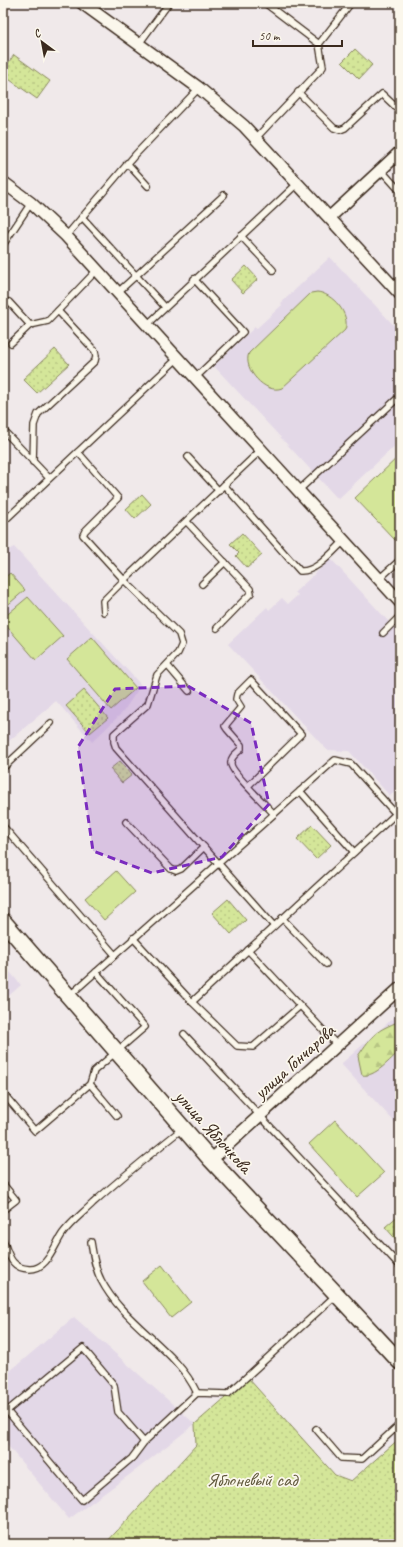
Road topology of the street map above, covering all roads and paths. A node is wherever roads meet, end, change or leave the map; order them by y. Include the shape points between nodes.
1 (82, 3) edge
2 (169, 3) edge
3 (265, 3) edge
4 (276, 3) edge
5 (351, 3) edge
6 (272, 8) junction
7 (138, 44) junction
8 (318, 44) junction
9 (199, 88) junction
10 (298, 92) junction
11 (400, 111) edge
12 (256, 138) junction
13 (400, 152) edge
14 (127, 163) junction
15 (381, 170) junction
16 (3, 182) edge
17 (298, 182) junction
18 (148, 186) dead end
19 (400, 191) edge
20 (224, 195) dead end
21 (31, 203) junction
22 (82, 217) junction
23 (330, 217) junction
24 (66, 236) junction
25 (241, 236) junction
26 (3, 245) edge
27 (97, 270) junction
28 (274, 270) dead end
29 (136, 276) junction
30 (194, 279) junction
31 (117, 293) junction
32 (400, 294) edge
33 (9, 302) dead end
34 (165, 307) junction
35 (58, 311) junction
36 (30, 325) junction
37 (146, 325) junction
38 (11, 343) dead end
39 (177, 359) junction
40 (195, 378) junction
41 (400, 396) edge
42 (3, 430) edge
43 (260, 450) junction
44 (78, 452) junction
45 (188, 457) dead end
46 (33, 462) junction
47 (49, 478) junction
48 (224, 485) junction
49 (219, 490) junction
50 (298, 491) junction
51 (3, 522) edge
52 (187, 522) junction
53 (344, 541) junction
54 (400, 560) edge
55 (225, 562) junction
56 (379, 579) junction
57 (124, 580) junction
58 (202, 584) dead end
59 (400, 602) edge
60 (104, 612) dead end
61 (400, 616) edge
62 (217, 628) dead end
63 (382, 633) dead end
64 (167, 665) junction
65 (189, 691) dead end
66 (51, 723) dead end
67 (3, 768) edge
68 (248, 786) junction
69 (300, 791) junction
70 (398, 812) edge
71 (274, 814) junction
72 (126, 822) dead end
73 (3, 826) edge
74 (204, 847) junction
75 (354, 852) junction
76 (218, 864) junction
77 (282, 918) junction
78 (3, 921) edge
79 (274, 926) junction
80 (134, 938) junction
81 (248, 950) junction
82 (115, 955) junction
83 (326, 964) dead end
84 (96, 972) junction
85 (400, 988) edge
86 (69, 996) junction
87 (192, 1002) junction
88 (300, 1006) junction
89 (184, 1034) dead end
90 (337, 1046) junction
91 (117, 1051) junction
92 (90, 1084) junction
93 (3, 1093) edge
94 (117, 1116) dead end
95 (260, 1116) junction
96 (183, 1128) junction
97 (211, 1160) junction
98 (3, 1184) edge
99 (3, 1210) edge
100 (3, 1240) edge
101 (92, 1242) dead end
102 (400, 1266) edge
103 (337, 1294) junction
104 (400, 1362) edge
105 (197, 1394) junction
106 (400, 1424) edge
107 (316, 1429) dead end
108 (144, 1442) junction

1 - 7 street
2 - 7 lane
3 - 6 lane
4 - 6 lane
5 - 8 lane
6 - 8 lane
7 - 9 street
8 - 10 lane via 323,67
9 - 12 street
9 - 14 lane
10 - 11 lane via 334,128 340,130 382,94
10 - 12 lane
12 - 17 street
13 - 15 street
14 - 18 lane
14 - 22 lane
15 - 19 lane
15 - 23 street
16 - 21 street
17 - 23 street
17 - 25 lane
20 - 29 lane
21 - 24 street
21 - 26 lane
22 - 24 lane
22 - 29 lane
23 - 32 street
24 - 27 street
25 - 28 lane
25 - 30 lane
27 - 31 street
27 - 35 lane
29 - 31 lane
29 - 34 lane
30 - 34 lane
30 - 40 lane via 242,332
31 - 37 street
33 - 36 lane
34 - 37 lane
35 - 36 lane via 48,321
35 - 46 lane via 95,351 96,356 95,361 38,414 34,425
36 - 38 lane
37 - 39 street
39 - 40 street
39 - 44 lane
40 - 43 street
41 - 50 lane
42 - 46 lane
43 - 48 lane
43 - 50 street
44 - 47 lane
44 - 57 lane via 118,498 83,535
45 - 49 lane
46 - 47 lane
47 - 51 lane
48 - 49 lane
48 - 53 lane via 300,572 307,572 315,567
49 - 52 lane
50 - 53 street
52 - 55 lane
52 - 57 lane
53 - 56 street
54 - 56 lane
55 - 58 lane
55 - 62 lane via 252,593
56 - 59 street
57 - 60 lane via 103,601
57 - 64 lane via 179,634 182,644
61 - 63 lane
64 - 65 lane
64 - 74 lane via 157,675 148,704 114,734 114,742 116,748
66 - 67 lane
68 - 68 lane via 232,769 232,758 241,749 241,745 225,726 241,706 236,699 237,694 251,680 301,734
68 - 71 lane
69 - 70 lane via 335,760 351,764
69 - 71 lane
69 - 75 lane
70 - 75 lane
71 - 76 lane
72 - 74 lane via 171,869 176,871
73 - 82 lane
74 - 76 lane
75 - 77 lane
76 - 79 lane
76 - 80 lane
77 - 79 lane
77 - 83 lane
78 - 86 street, улица Яблочкова
79 - 81 lane
80 - 82 lane
80 - 87 lane
81 - 87 lane
81 - 88 lane
82 - 84 lane
84 - 86 lane
84 - 91 lane via 145,1027
85 - 90 street, улица Гончарова
86 - 91 street, улица Яблочкова
87 - 88 lane via 237,1046 253,1047
88 - 90 lane
89 - 95 lane
90 - 95 street, улица Гончарова
91 - 92 lane via 94,1070
91 - 96 street, улица Яблочкова
92 - 93 lane via 36,1131
92 - 94 lane
95 - 97 street, улица Гончарова
95 - 102 lane
96 - 97 street, улица Яблочкова
96 - 100 lane via 127,1172 89,1207 63,1233 42,1266 29,1269 16,1264 9,1258
97 - 103 street, улица Яблочкова
98 - 99 lane via 16,1200
101 - 105 lane via 94,1263 100,1280 111,1296 138,1327 177,1364 190,1379
103 - 104 street, улица Яблочкова
103 - 105 lane via 228,1394
105 - 108 lane
106 - 107 lane via 362,1459 342,1458
108 - 108 lane via 132,1458 82,1500 7,1411 83,1348 114,1385 118,1412

